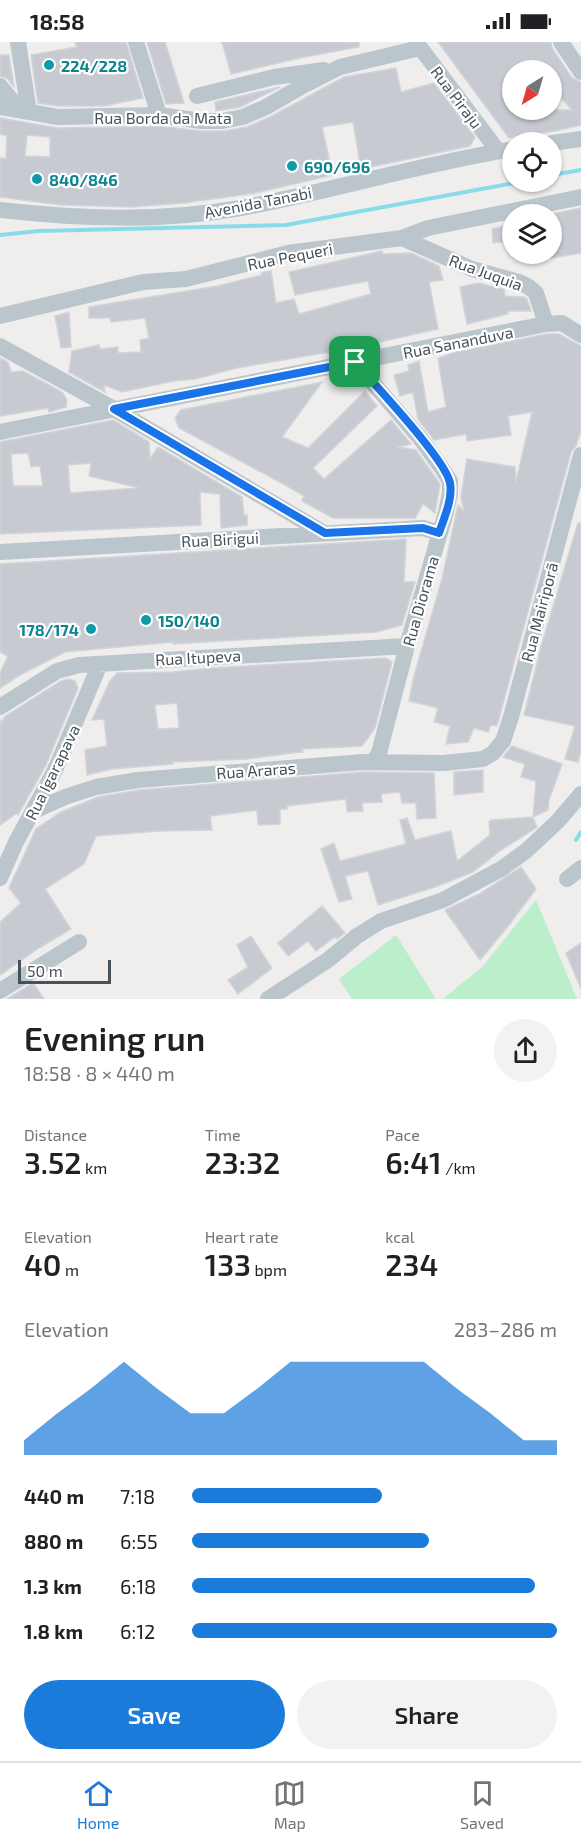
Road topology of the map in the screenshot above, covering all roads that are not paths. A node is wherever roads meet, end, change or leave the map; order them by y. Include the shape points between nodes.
1 (18, 42) edge
2 (136, 42) edge
3 (561, 42) edge
4 (418, 45) edge
5 (340, 67) junction
6 (581, 72) edge
7 (0, 86) edge
8 (197, 96) dead end
9 (0, 107) edge
10 (24, 111) junction
11 (159, 115) junction
12 (581, 139) edge
13 (562, 142) edge
14 (502, 146) edge
15 (502, 151) edge
16 (581, 197) edge
17 (0, 210) edge
18 (402, 238) junction
19 (0, 316) edge
20 (554, 324) junction
21 (581, 335) edge
22 (0, 346) edge
23 (355, 362) junction
24 (114, 409) junction
25 (0, 432) edge
26 (581, 456) edge
27 (325, 533) junction
28 (439, 533) junction
29 (0, 552) edge
30 (407, 646) junction
31 (100, 664) junction
32 (0, 707) edge
33 (483, 759) joint
34 (373, 762) junction
35 (581, 794) edge
36 (34, 810) junction
37 (16, 842) junction
38 (0, 853) edge
39 (581, 868) edge
40 (0, 878) edge
41 (567, 879) dead end
42 (79, 942) dead end
43 (0, 991) edge
44 (268, 999) edge

1 - 10 street
2 - 11 street
3 - 6 street
4 - 5 street, Rua Borda da Mata
4 - 14 street, Rua Piraju
5 - 8 street via 274,77
5 - 11 street, Rua Borda da Mata via 243,117 222,121
7 - 10 street
9 - 10 street, Rua Borda da Mata
10 - 11 street, Rua Borda da Mata via 58,117
12 - 13 street
15 - 17 street, Avenida Tanabi via 240,208 181,215 120,218
16 - 18 street, Rua Pequeri via 429,228
18 - 19 street, Rua Pequeri via 288,253 186,279 143,282
18 - 20 street, Rua Juquia via 472,269 519,282 536,293
20 - 21 street
20 - 23 street, Rua Sananduva
22 - 24 street
23 - 24 street, Rua Sananduva
23 - 28 street, Rua Diorama via 420,438 450,482
24 - 25 street, Rua Sananduva
24 - 27 street
26 - 33 street, Rua Mairiporã via 511,717 503,741
27 - 28 street, Rua Birigui via 423,528
27 - 29 street, Rua Birigui
28 - 30 street, Rua Diorama
30 - 31 street, Rua Itupeva
30 - 34 street, Rua Diorama via 379,753
31 - 32 street, Rua Itupeva via 57,671
31 - 36 street, Rua Igarapava
33 - 34 street, Rua Araras
34 - 36 street, Rua Araras via 138,780 96,787
35 - 44 street via 558,821 501,869 443,900 381,921
36 - 37 street, Rua Igarapava
37 - 38 street
37 - 40 street, Rua Igarapava
39 - 41 street
42 - 43 street

